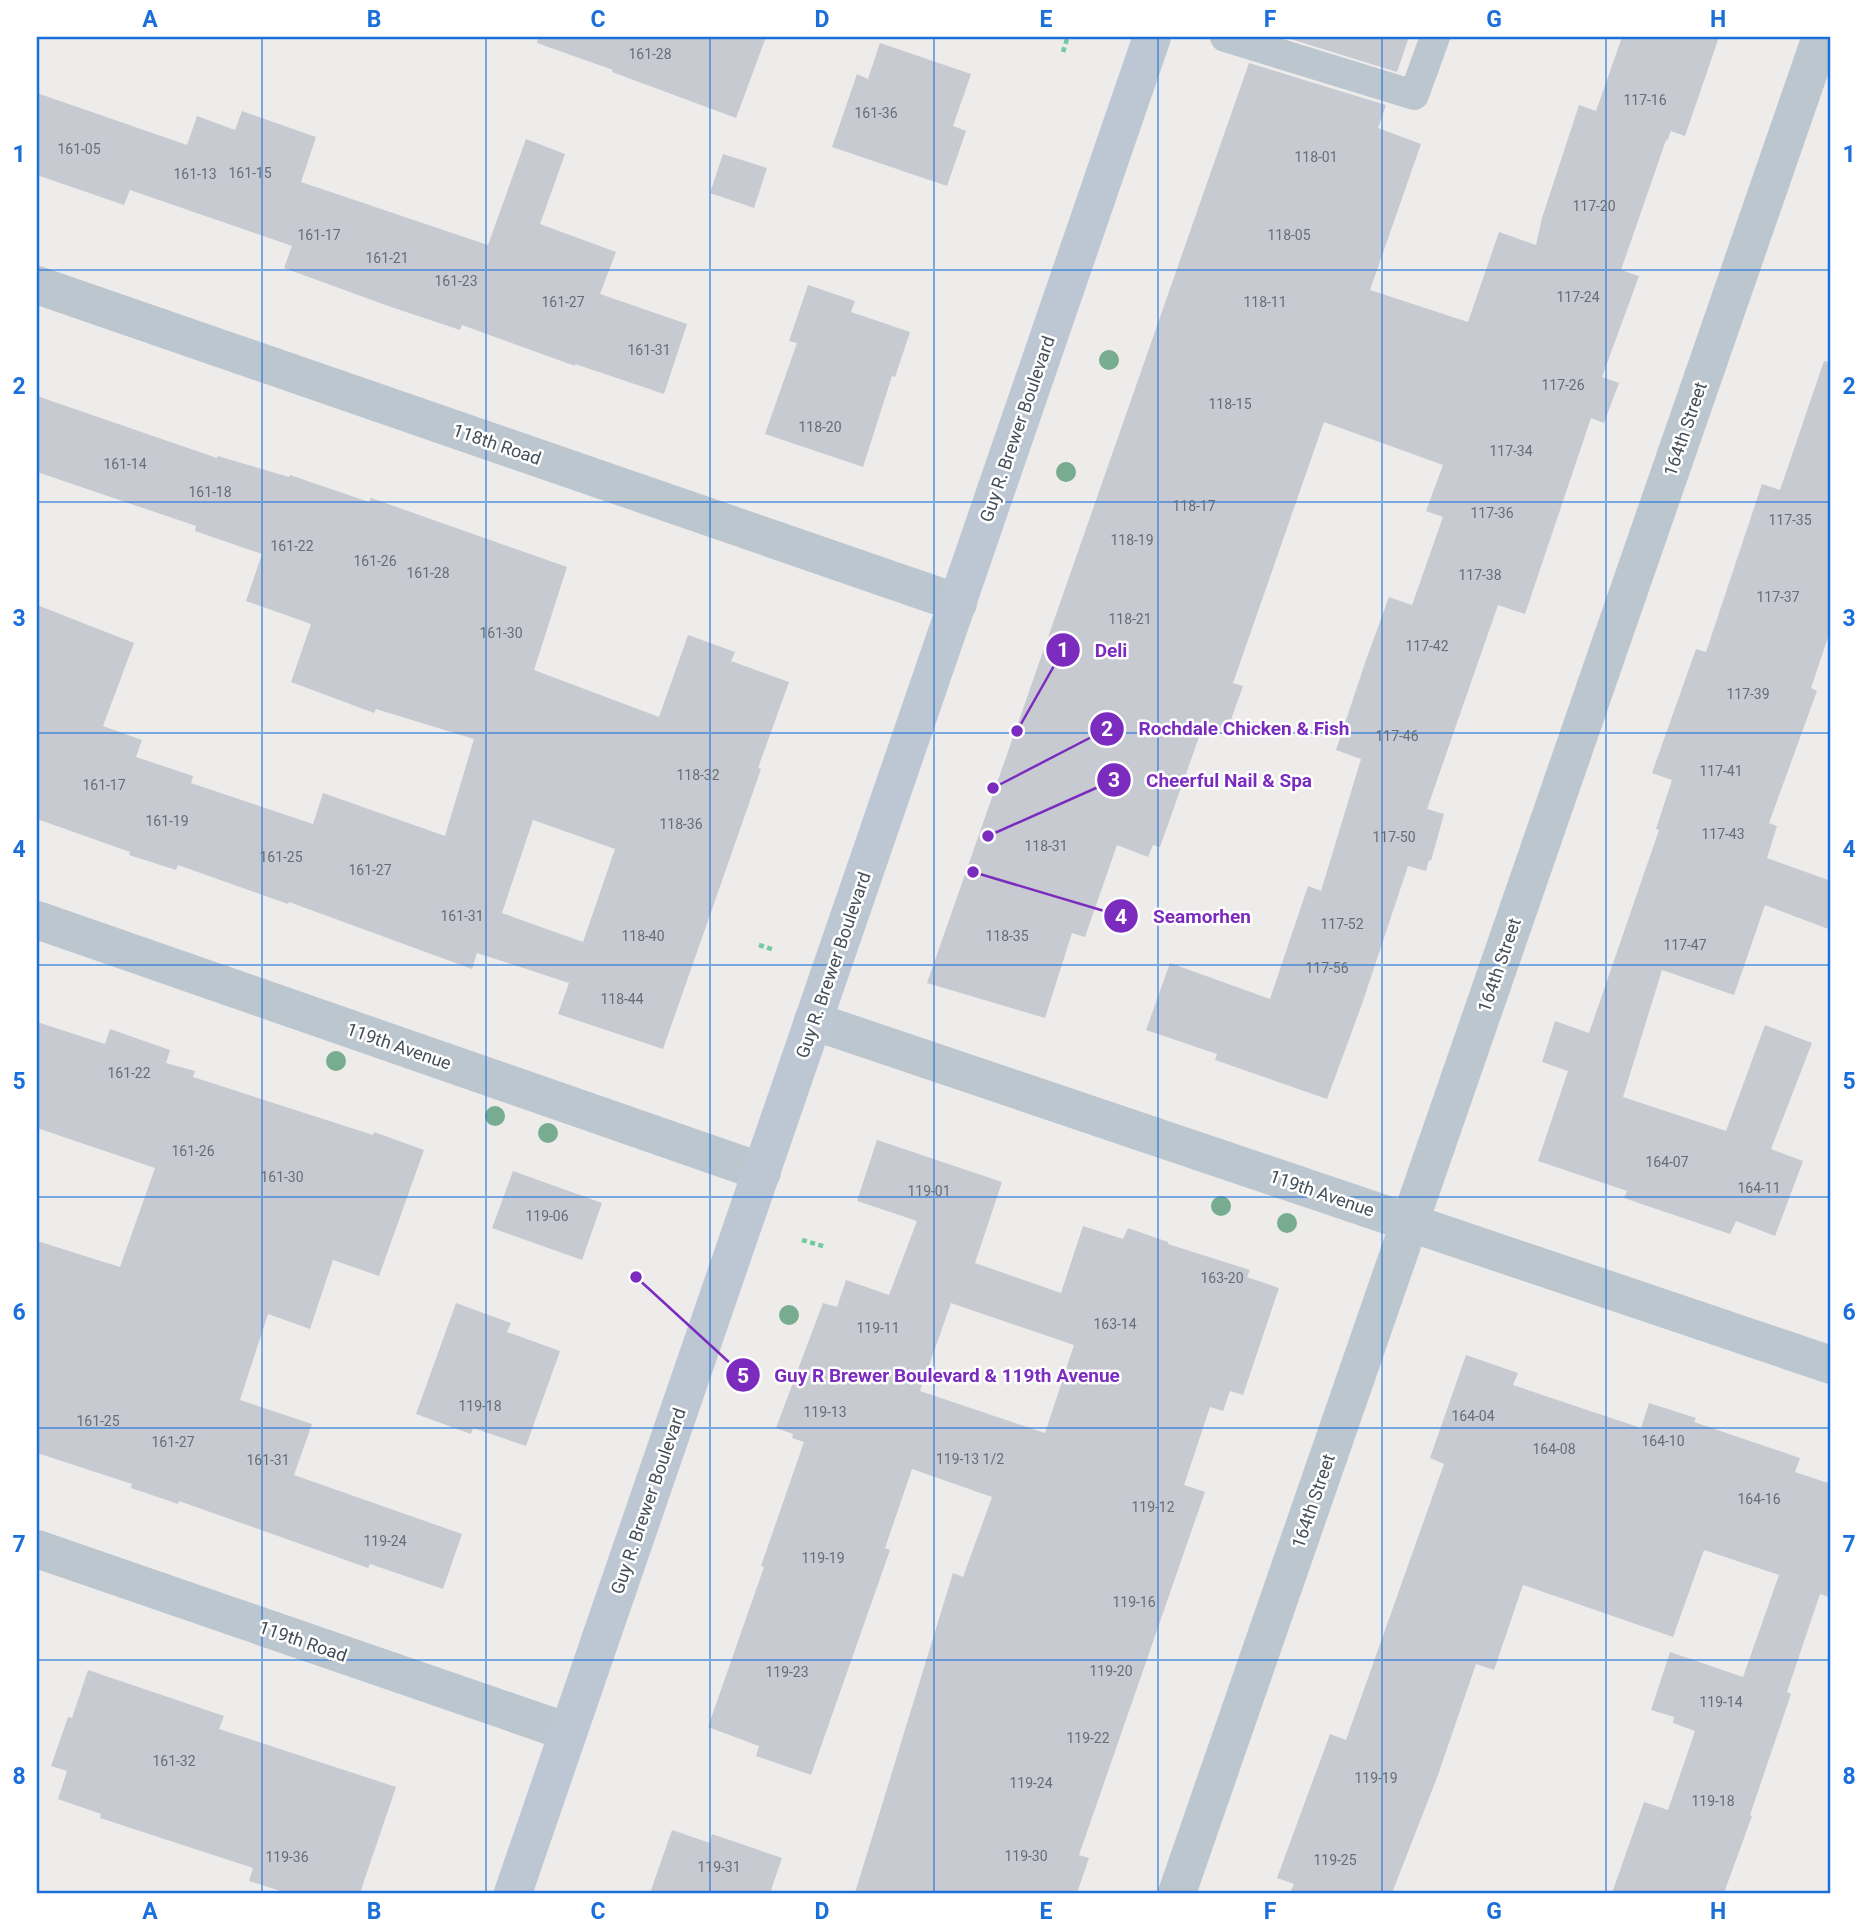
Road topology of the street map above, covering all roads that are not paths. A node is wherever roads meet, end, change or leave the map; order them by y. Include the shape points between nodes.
1 (1152, 37) edge
2 (1225, 37) edge
3 (1435, 37) edge
4 (1821, 37) edge
5 (37, 285) edge
6 (958, 603) junction
7 (37, 920) edge
8 (813, 1021) junction
9 (762, 1172) junction
10 (1409, 1222) junction
11 (1831, 1365) edge
12 (37, 1549) edge
13 (568, 1732) junction
14 (513, 1893) edge
15 (1177, 1893) edge

1 - 6 main road, Guy R. Brewer Boulevard
2 - 3 lane via 1414,95
4 - 10 street, 164th Street
5 - 6 street, 118th Road
6 - 8 main road, Guy R. Brewer Boulevard
7 - 9 street, 119th Avenue
8 - 9 main road, Guy R. Brewer Boulevard
8 - 10 street, 119th Avenue
9 - 13 main road, Guy R. Brewer Boulevard
10 - 11 street, 119th Avenue
10 - 15 street, 164th Street
12 - 13 street, 119th Road
13 - 14 main road, Guy R. Brewer Boulevard

